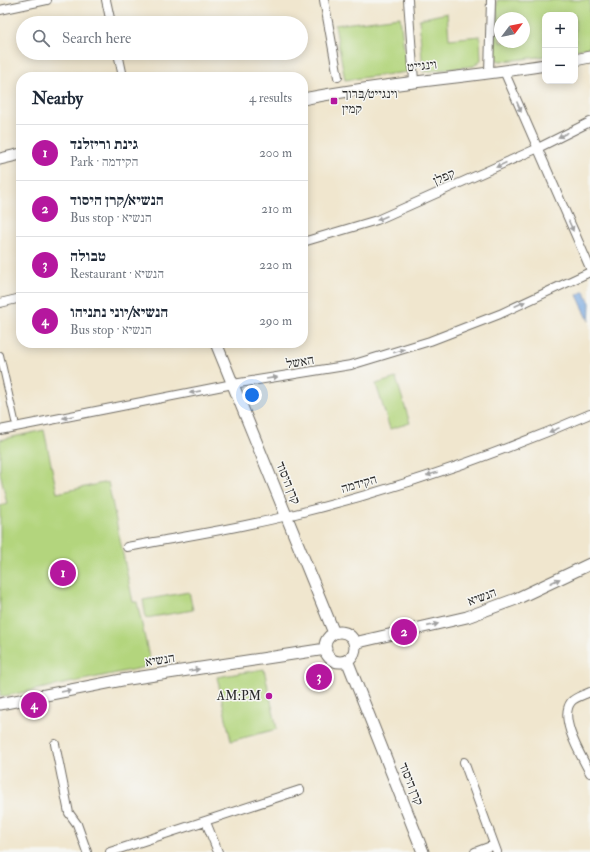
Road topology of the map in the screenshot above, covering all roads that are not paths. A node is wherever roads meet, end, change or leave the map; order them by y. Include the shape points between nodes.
1 (47, 0) edge
2 (106, 0) edge
3 (324, 0) edge
4 (408, 0) edge
5 (491, 0) edge
6 (0, 10) edge
7 (109, 16) edge
8 (590, 57) edge
9 (578, 59) edge
10 (119, 60) edge
11 (542, 65) edge
12 (504, 71) junction
13 (122, 72) edge
14 (489, 73) junction
15 (338, 77) dead end
16 (414, 81) junction
17 (308, 98) edge
18 (590, 122) edge
19 (536, 149) junction
20 (16, 155) edge
21 (0, 159) edge
22 (308, 241) edge
23 (590, 270) edge
24 (16, 299) edge
25 (0, 302) edge
26 (218, 348) edge
27 (0, 355) edge
28 (233, 384) junction
29 (590, 414) edge
30 (15, 421) dead end
31 (0, 430) edge
32 (286, 516) junction
33 (126, 547) dead end
34 (590, 564) edge
35 (334, 633) junction
36 (354, 643) junction
37 (326, 649) junction
38 (347, 660) junction
39 (590, 692) edge
40 (0, 704) edge
41 (55, 744) dead end
42 (464, 762) dead end
43 (590, 773) edge
44 (300, 790) dead end
45 (206, 822) junction
46 (496, 848) edge
47 (87, 852) edge
48 (110, 852) edge
49 (218, 852) edge
50 (423, 852) edge
51 (475, 852) edge

1 - 6 street
2 - 7 street
3 - 15 street
4 - 16 street
5 - 14 street
8 - 9 street
10 - 13 street
11 - 12 street, וינגייט
12 - 14 street, וינגייט
12 -> 19 street
14 - 16 street, וינגייט
16 - 17 street, וינגייט
18 -> 19 street, קפלן
19 -> 22 street, קפלן via 378,220
19 -> 23 street
20 - 21 street
28 -> 23 street, האשל via 351,366 430,341 500,314
24 - 25 street
26 - 28 street, קרן היסוד
27 - 30 street
28 -> 31 street, האשל
28 - 32 street, קרן היסוד
29 -> 32 street, הקידמה via 550,432 461,465
32 - 33 street, הקידמה
32 - 35 street, קרן היסוד
36 -> 34 street, הנשיא via 467,617 516,599
35 - 36 street via 348,634
35 - 37 street via 327,640
36 - 38 street via 354,652
37 - 38 street via 327,654 335,661
40 -> 37 street, הנשיא via 122,680
38 - 50 street, קרן היסוד
39 - 43 street via 577,697 569,706 567,723
41 - 47 street via 69,813 77,824
42 - 46 street
44 - 45 street
45 - 48 street
45 - 49 street
46 - 51 street

